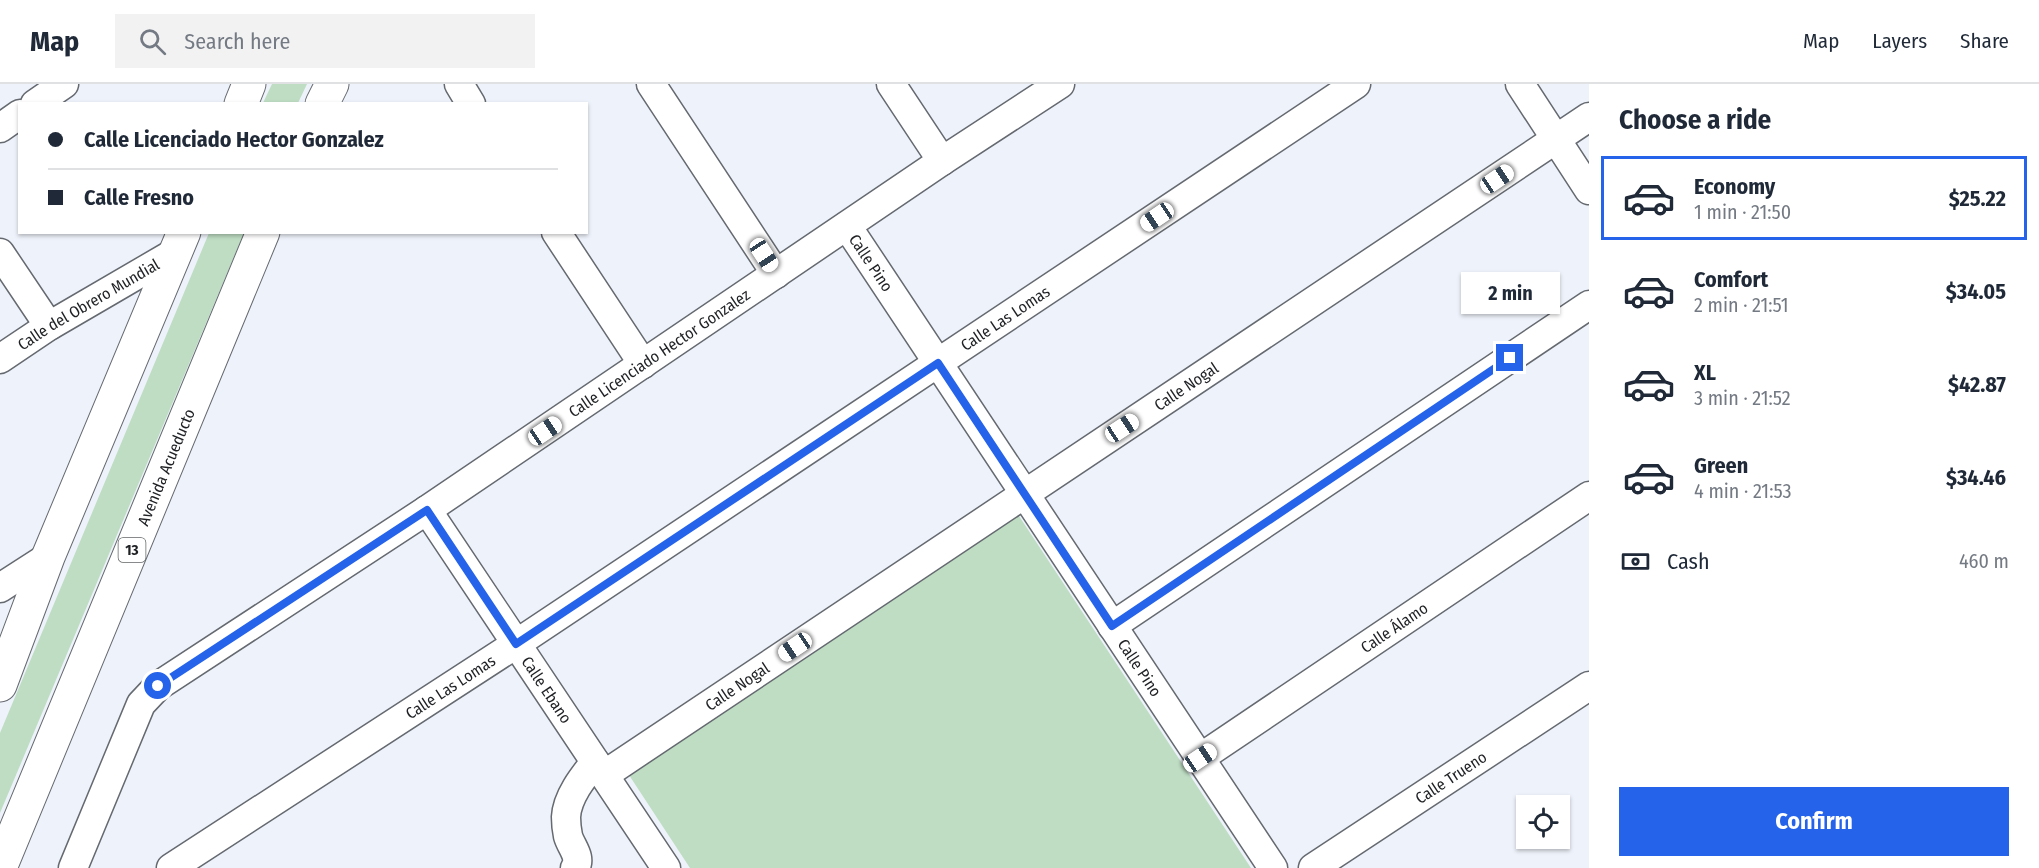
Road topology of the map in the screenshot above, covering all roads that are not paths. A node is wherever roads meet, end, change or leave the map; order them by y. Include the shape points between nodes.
1 (64, 84) edge
2 (249, 84) edge
3 (332, 84) edge
4 (459, 84) edge
5 (651, 84) edge
6 (891, 84) edge
7 (1060, 84) edge
8 (1356, 84) edge
9 (1520, 84) edge
10 (38, 102) edge
11 (242, 102) edge
12 (322, 102) edge
13 (470, 102) edge
14 (18, 115) edge
15 (1589, 117) edge
16 (0, 128) edge
17 (1556, 140) junction
18 (942, 161) junction
19 (1589, 190) edge
20 (847, 226) junction
21 (262, 234) edge
22 (557, 234) edge
23 (180, 242) edge
24 (0, 253) edge
25 (776, 274) junction
26 (1589, 305) edge
27 (49, 326) junction
28 (0, 359) edge
29 (938, 363) junction
30 (643, 364) junction
31 (1024, 493) junction
32 (1589, 496) edge
33 (427, 510) junction
34 (48, 557) junction
35 (0, 588) edge
36 (1112, 626) junction
37 (516, 644) junction
38 (0, 685) edge
39 (1589, 686) edge
40 (1200, 758) junction
41 (599, 768) junction
42 (0, 868) edge
43 (73, 868) edge
44 (171, 868) edge
45 (574, 868) edge
46 (666, 868) edge
47 (1273, 868) edge
48 (1313, 868) edge

1 - 10 street
2 - 11 main road
3 - 12 main road
4 - 13 street
5 - 25 street
6 - 18 street
7 - 18 street, Calle Licenciado Hector Gonzalez
8 - 29 street, Calle Las Lomas
9 - 17 street
14 - 16 street
15 - 17 street, Calle Nogal
17 - 19 street
17 - 31 street, Calle Nogal
18 - 20 street, Calle Licenciado Hector Gonzalez
20 - 25 street, Calle Licenciado Hector Gonzalez
20 - 29 street, Calle Pino
21 - 42 main road, Avenida Acueducto / 13
22 - 30 street
23 - 27 street, Calle del Obrero Mundial
23 - 34 main road
24 - 27 street
25 - 30 street, Calle Licenciado Hector Gonzalez
26 - 36 street
27 - 28 street, Calle del Obrero Mundial
29 - 31 street, Calle Pino
29 - 37 street, Calle Las Lomas
30 - 33 street, Calle Licenciado Hector Gonzalez
31 - 36 street, Calle Pino
31 - 41 street, Calle Nogal
32 - 40 street, Calle Álamo
33 - 37 street, Calle Ebano
33 - 43 street, Calle Licenciado Hector Gonzalez via 158,686 141,704
34 - 35 street
34 - 38 main road
36 - 40 street, Calle Pino
37 - 41 street, Calle Ebano
37 - 44 street, Calle Las Lomas
39 - 48 street, Calle Trueno
40 - 47 street, Calle Pino
41 - 45 street via 571,799 566,816 568,836 577,856
41 - 46 street, Calle Ebano

